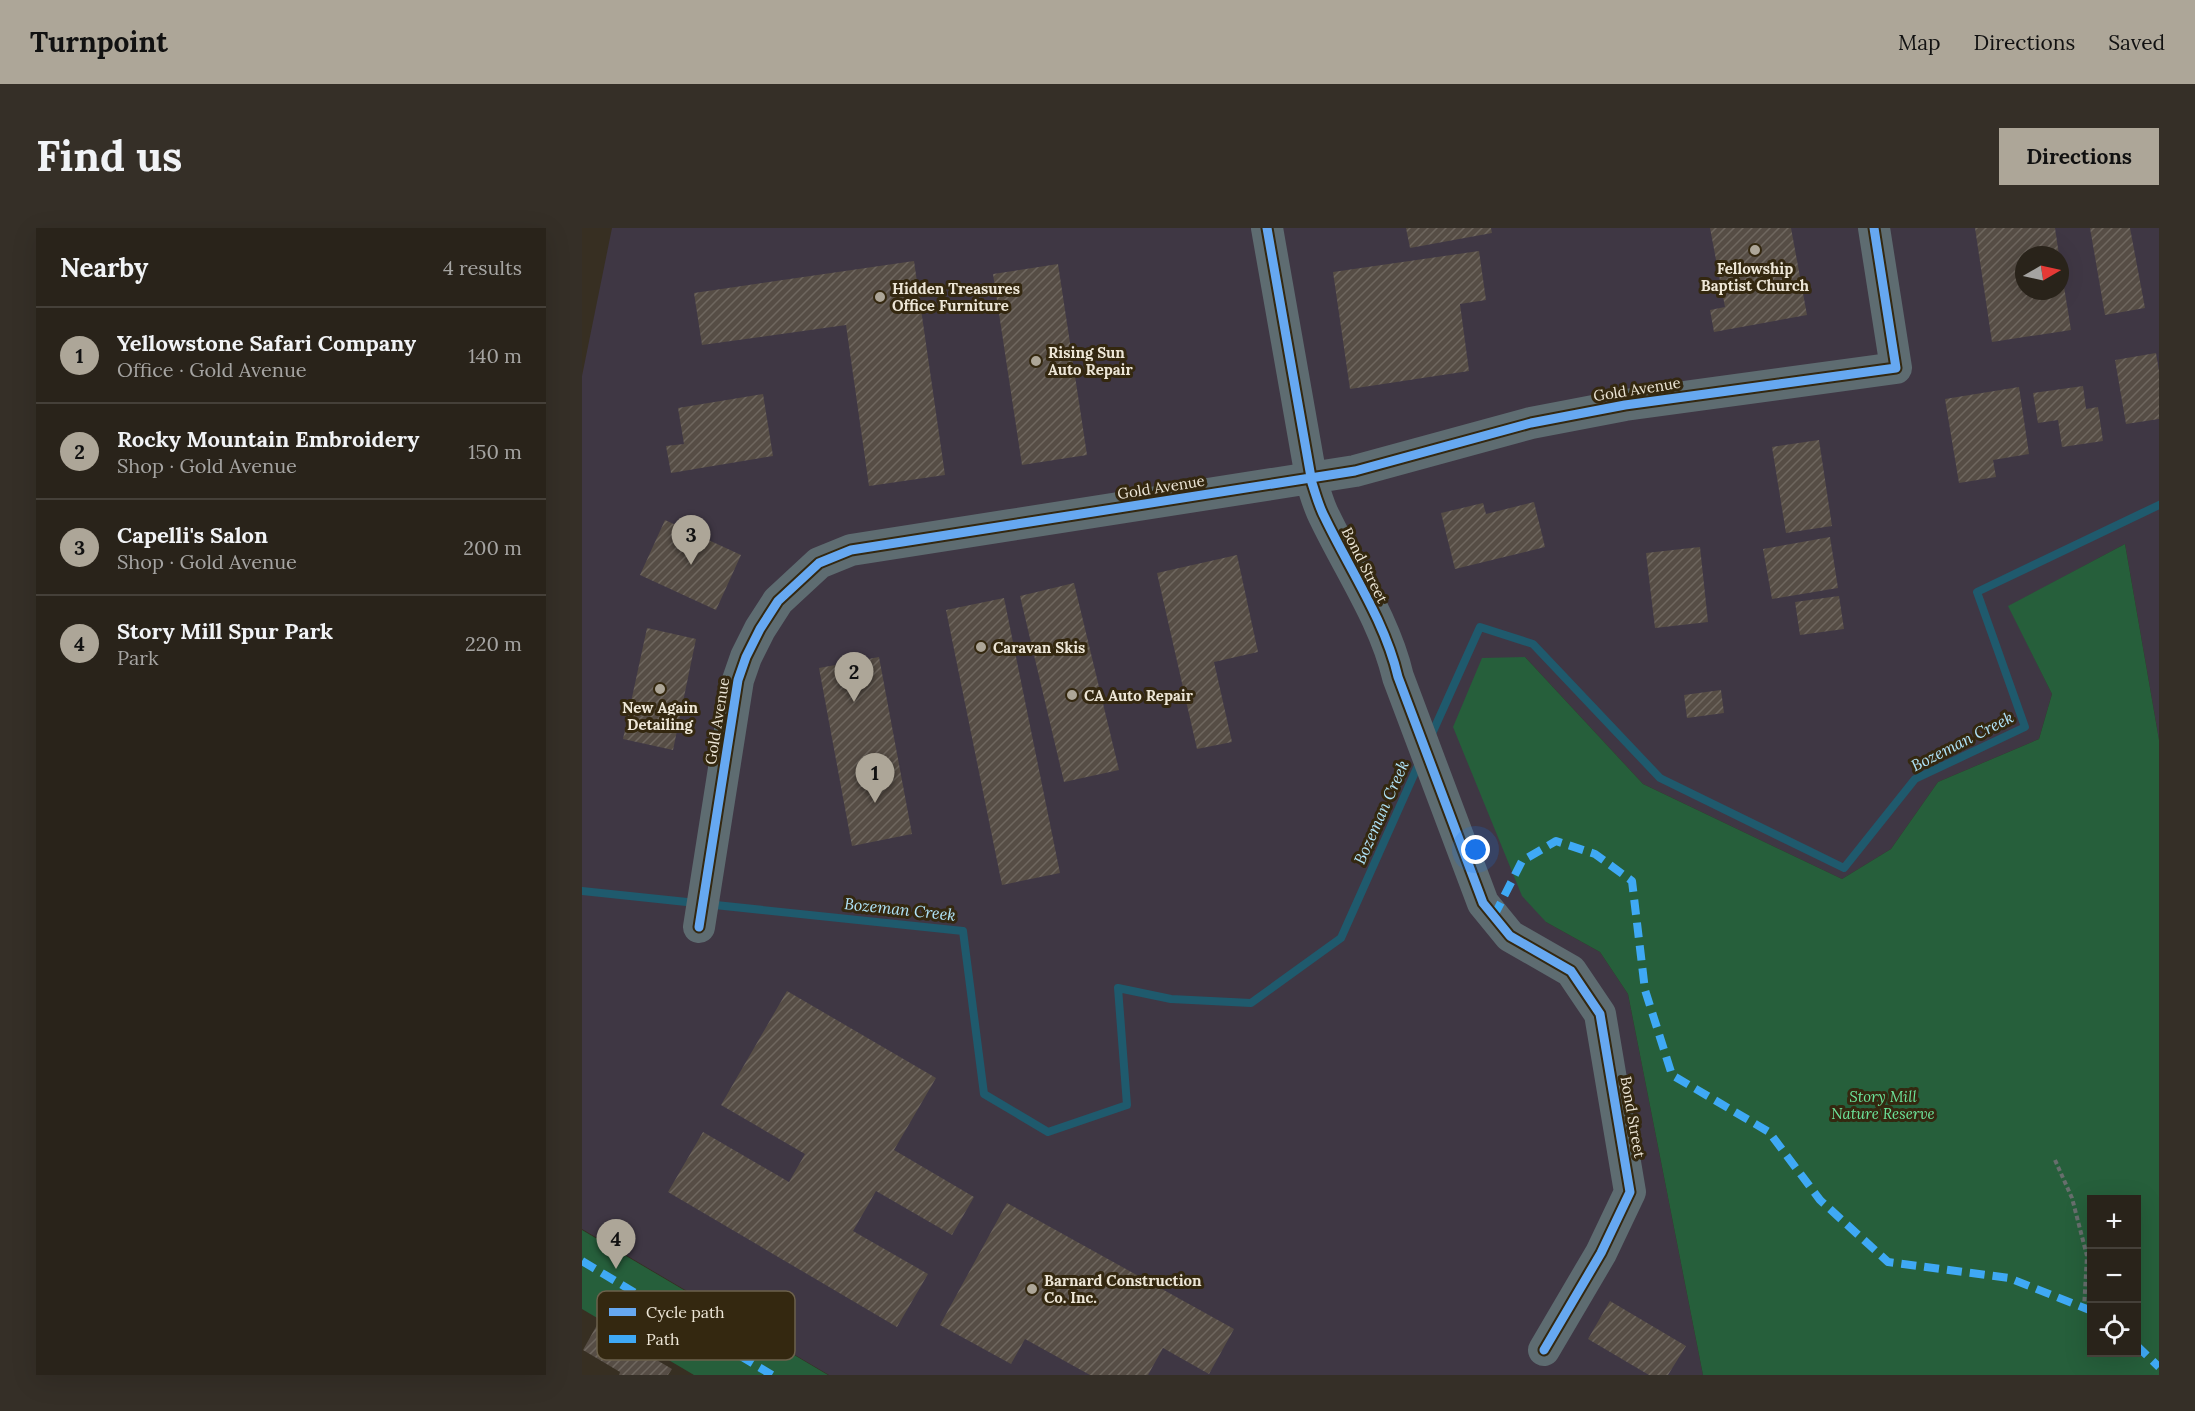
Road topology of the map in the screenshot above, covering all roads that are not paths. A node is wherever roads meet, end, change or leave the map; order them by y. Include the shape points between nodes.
1 (1267, 228) edge
2 (1874, 228) edge
3 (1311, 478) junction
4 (699, 927) dead end
5 (1544, 1350) dead end

1 - 3 street, Bond Street
2 - 3 street, Gold Avenue via 1896,368 1615,407 1531,423 1354,471
3 - 4 street, Gold Avenue via 851,550 819,563 778,601 760,629 738,680
3 - 5 street, Bond Street via 1323,516 1394,660 1488,909 1510,936 1571,971 1600,1014 1630,1192 1601,1253

